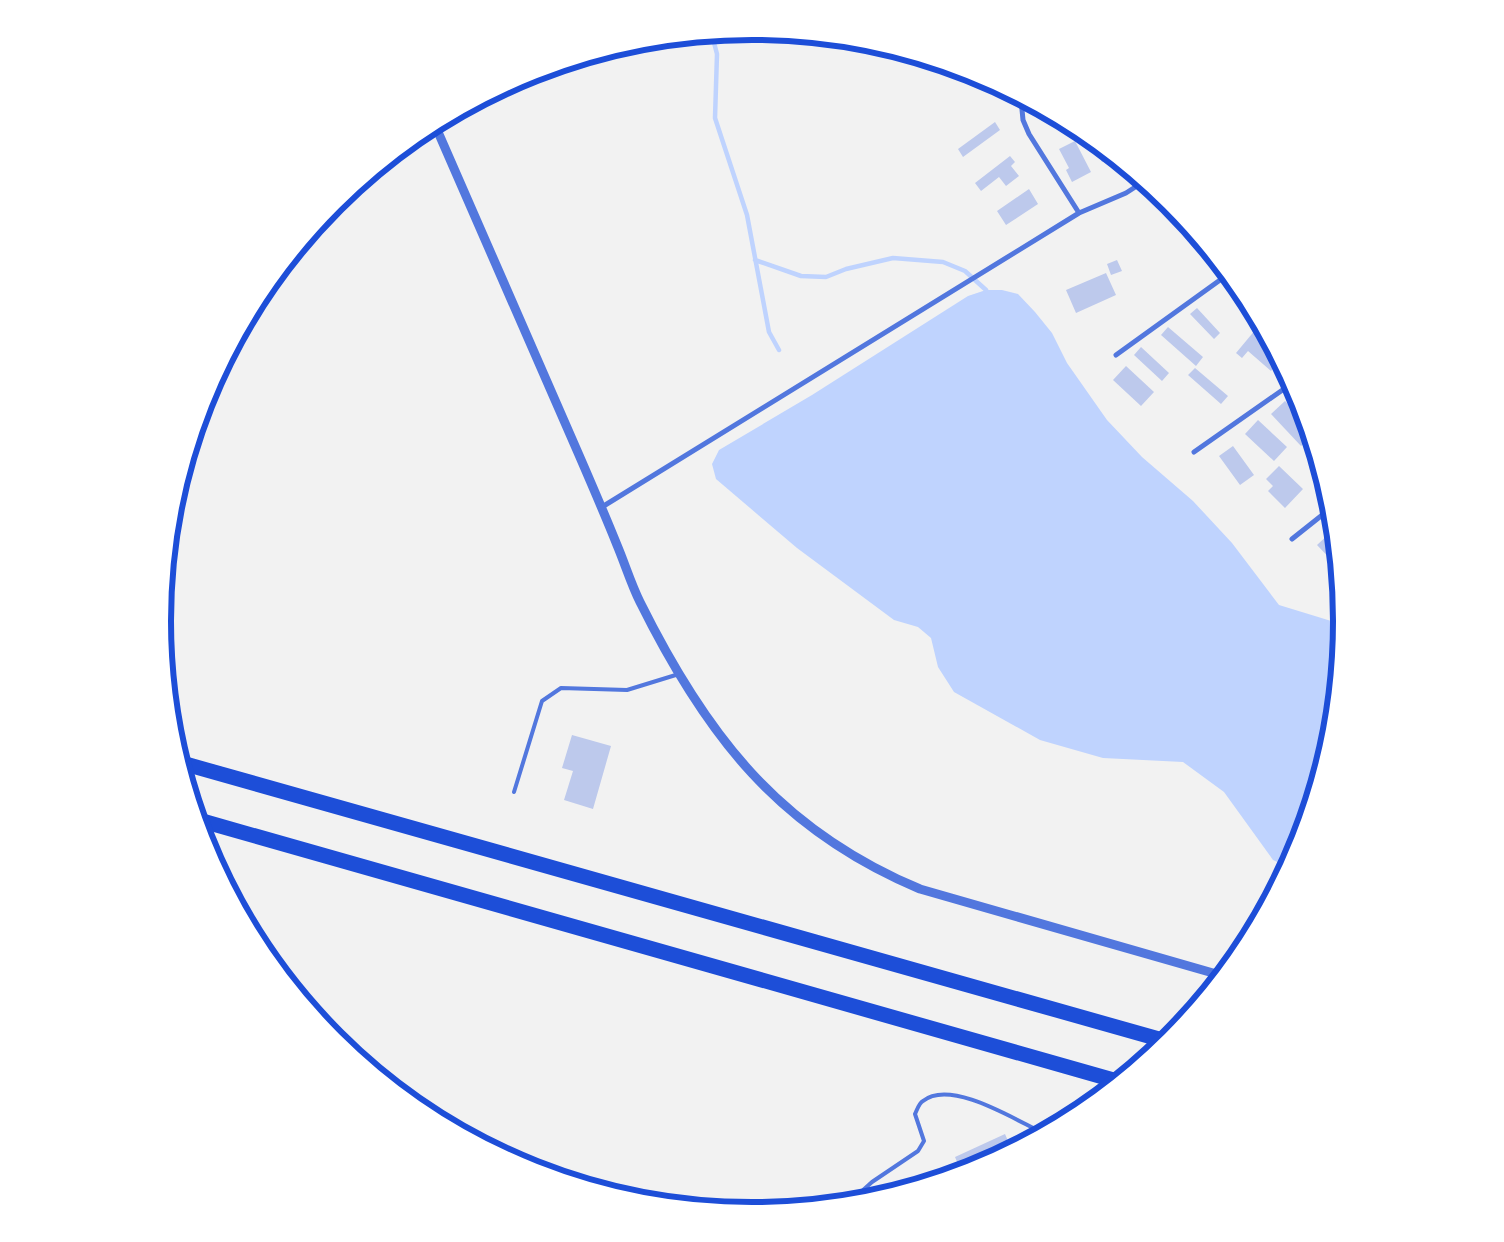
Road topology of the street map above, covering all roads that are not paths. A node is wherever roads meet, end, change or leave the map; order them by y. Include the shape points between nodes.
1 (1022, 107) edge
2 (438, 132) edge
3 (1137, 186) edge
4 (1079, 213) junction
5 (1221, 279) edge
6 (1116, 355) dead end
7 (1284, 389) edge
8 (1194, 452) dead end
9 (602, 508) junction
10 (1323, 514) edge
11 (1292, 539) dead end
12 (679, 674) junction
13 (190, 765) edge
14 (514, 792) dead end
15 (207, 822) edge
16 (1214, 973) edge
17 (1156, 1038) edge
18 (1110, 1079) edge
19 (1034, 1129) edge
20 (861, 1192) edge

1 - 4 street via 1029,134
2 - 9 street
3 - 4 street
4 - 9 street
5 - 6 street
7 - 8 street
9 - 12 street via 639,600
10 - 11 street
12 - 14 lane via 627,690 561,688 542,701
12 - 16 street via 735,756 764,787 822,835 864,862 920,889
13 - 17 highway
15 - 18 highway
19 - 20 lane via 964,1096 941,1093 922,1101 915,1114 924,1141 918,1150

